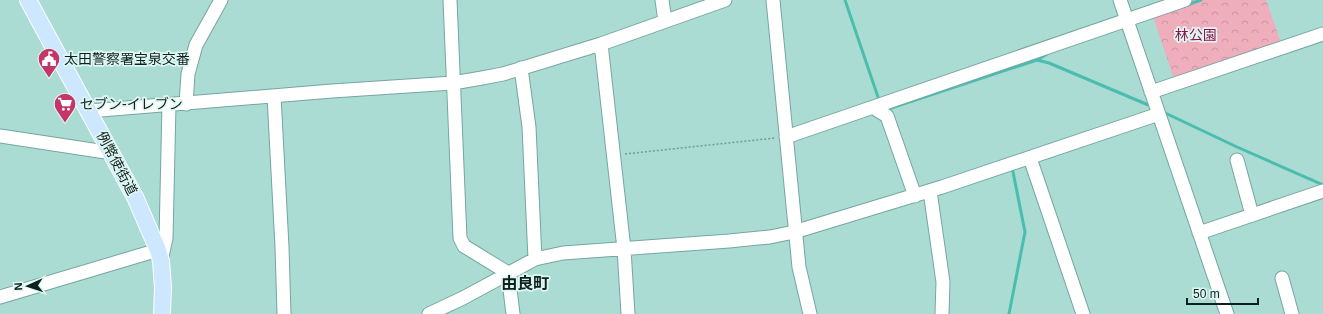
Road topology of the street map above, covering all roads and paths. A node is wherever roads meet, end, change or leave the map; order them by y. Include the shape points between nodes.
1 (28, 0) edge
2 (220, 0) edge
3 (450, 0) edge
4 (662, 0) edge
5 (725, 0) edge
6 (773, 0) edge
7 (1120, 0) edge
8 (1185, 0) edge
9 (665, 21) junction
10 (1127, 21) junction
11 (1323, 34) edge
12 (601, 44) junction
13 (521, 68) junction
14 (453, 83) junction
15 (1151, 92) junction
16 (274, 96) junction
17 (186, 104) junction
18 (169, 105) junction
19 (874, 108) junction
20 (89, 111) junction
21 (1159, 114) junction
22 (0, 136) edge
23 (786, 137) junction
24 (112, 153) junction
25 (613, 155) junction
26 (1030, 158) junction
27 (1237, 160) dead end
28 (1323, 190) edge
29 (930, 191) junction
30 (915, 196) junction
31 (1252, 215) junction
32 (794, 232) junction
33 (1200, 233) junction
34 (624, 249) junction
35 (160, 256) junction
36 (534, 259) junction
37 (508, 273) junction
38 (1282, 278) dead end
39 (0, 297) edge
40 (162, 314) edge
41 (284, 314) edge
42 (429, 314) edge
43 (513, 314) edge
44 (628, 314) edge
45 (810, 314) edge
46 (942, 314) edge
47 (1083, 314) edge
48 (1227, 314) edge
49 (1292, 314) edge

1 - 20 main road, 例幣使街道
2 - 17 street via 196,45 188,74
3 - 14 street
4 - 9 street
5 - 9 street
6 - 23 street
7 - 10 street
8 - 10 street
9 - 12 street
10 - 15 street
10 - 19 street
11 - 15 street
12 - 13 street
12 - 25 street
13 - 14 street
13 - 36 street via 529,128
14 - 16 street
14 - 37 street via 460,238 464,246
15 - 21 street
16 - 17 street
16 - 41 street
17 - 18 street
18 - 20 street
18 - 35 street via 166,238
19 - 23 street
19 - 30 street via 887,116
20 - 24 main road, 例幣使街道
21 - 26 street
21 - 33 street
22 - 24 street
23 - 25 path
23 - 32 street
24 - 35 main road, 例幣使街道 via 135,197
25 - 34 street
26 - 29 street
26 - 47 street
27 - 31 street
28 - 31 street
29 - 30 street
29 - 46 street via 943,282
30 - 32 street
31 - 33 street
32 - 34 street via 729,241
32 - 45 street via 798,267
33 - 48 street
34 - 36 street via 563,253
34 - 44 street
35 - 39 street
35 - 40 main road, 例幣使街道
36 - 37 street
37 - 42 street
37 - 43 street
38 - 49 street

